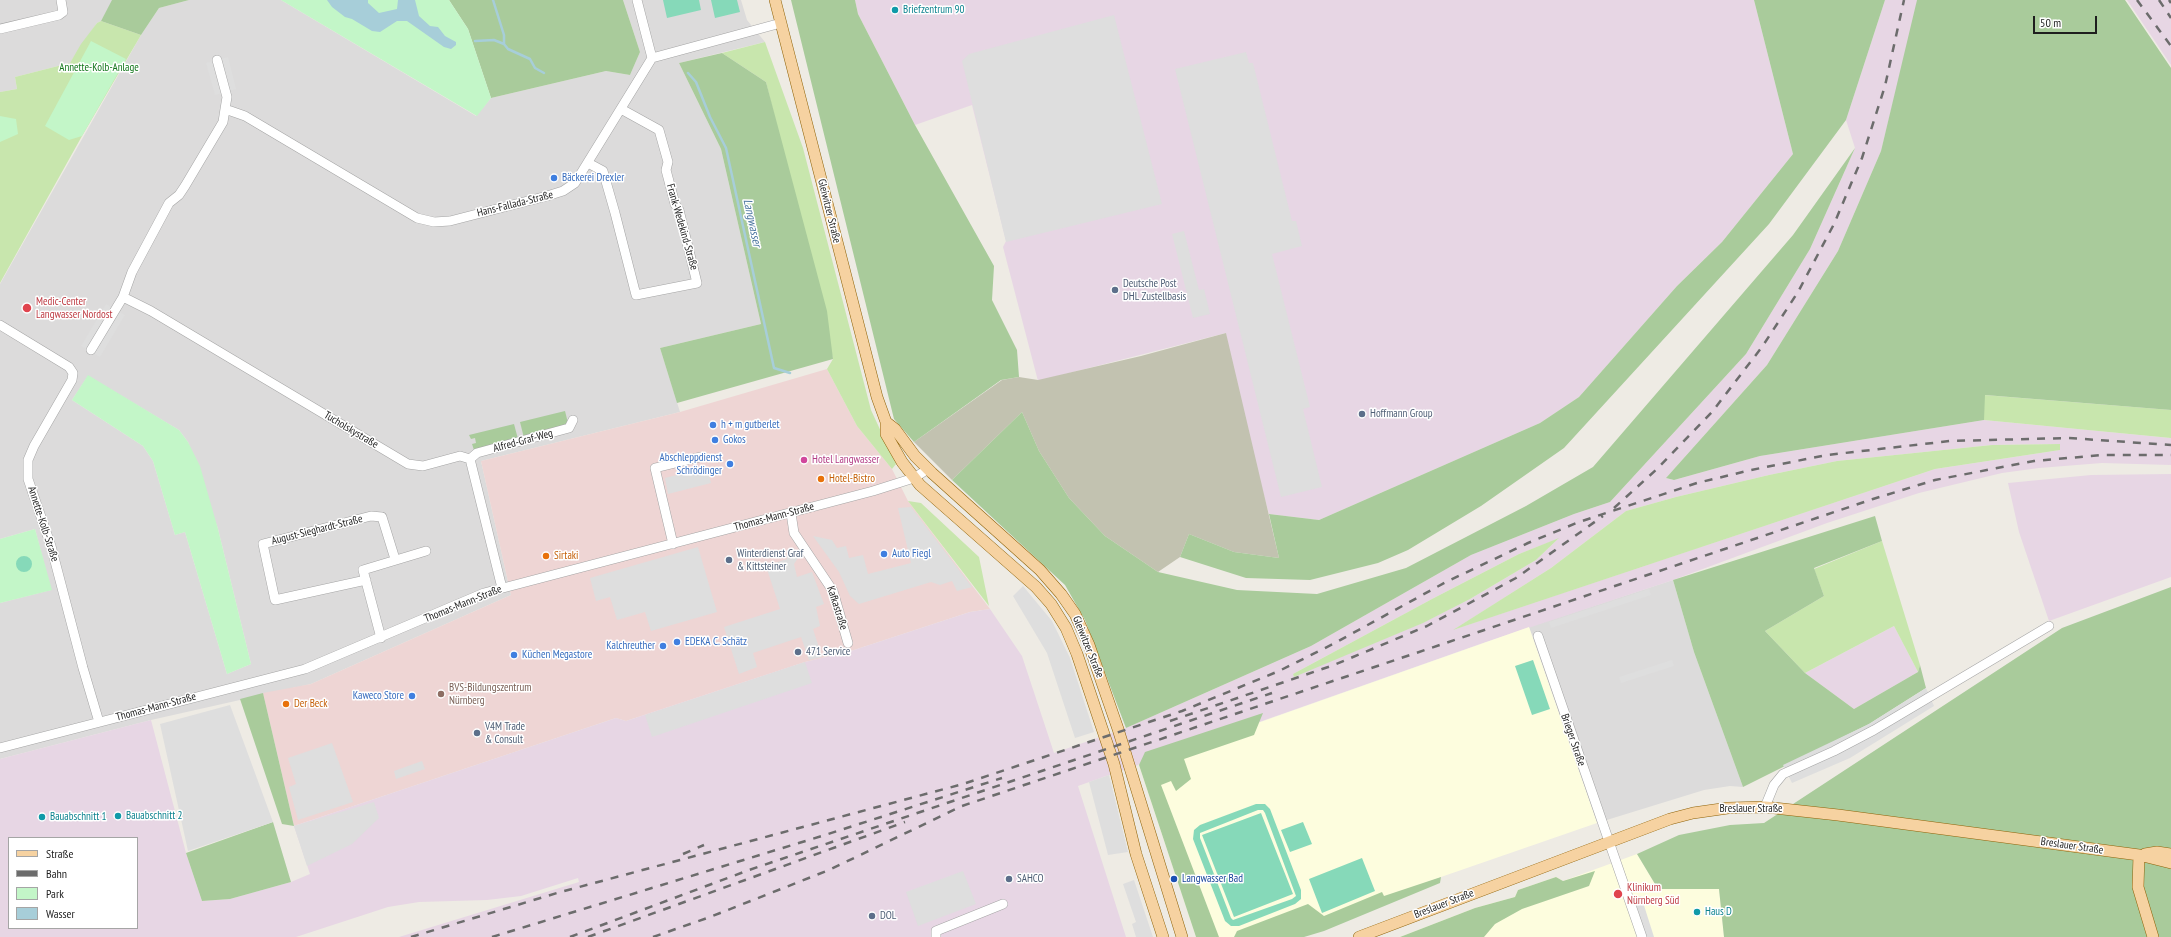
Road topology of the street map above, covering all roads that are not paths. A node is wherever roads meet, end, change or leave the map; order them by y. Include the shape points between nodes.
1 (61, 0) edge
2 (638, 0) edge
3 (776, 0) edge
4 (781, 23) junction
5 (0, 29) edge
6 (652, 58) junction
7 (217, 60) dead end
8 (621, 108) junction
9 (225, 109) junction
10 (588, 163) junction
11 (123, 297) junction
12 (0, 325) edge
13 (91, 350) dead end
14 (573, 420) dead end
15 (886, 422) junction
16 (700, 457) dead end
17 (470, 459) junction
18 (928, 469) junction
19 (914, 478) junction
20 (792, 513) junction
21 (672, 544) junction
22 (426, 551) dead end
23 (395, 559) junction
24 (366, 580) junction
25 (502, 588) junction
26 (2049, 626) dead end
27 (1538, 636) dead end
28 (381, 638) junction
29 (848, 643) dead end
30 (100, 722) junction
31 (0, 748) edge
32 (1765, 807) junction
33 (1610, 843) junction
34 (2171, 854) edge
35 (2139, 855) junction
36 (2171, 863) edge
37 (1003, 904) dead end
38 (936, 937) edge
39 (1163, 937) edge
40 (1182, 937) edge
41 (1359, 937) edge
42 (1642, 937) edge
43 (2153, 937) edge

1 - 5 street via 62,12 58,15
2 - 6 street
3 - 4 main road, Gleiwitzer Straße
4 - 6 street
4 - 15 main road, Gleiwitzer Straße via 877,397
6 - 8 street, Hans-Fallada-Straße
7 - 9 street via 227,97
8 - 10 street, Hans-Fallada-Straße
8 - 10 street, Frank-Wedekind-Straße via 659,130 668,162 666,170 697,283 636,295 603,171
9 - 10 street, Hans-Fallada-Straße via 244,116 416,218 434,222 450,221 563,191 575,183
9 - 11 street via 223,122 179,195 169,203 126,283
11 - 13 street
11 - 17 street, Tucholskystraße via 146,308 408,464 423,466 460,456
12 - 30 street, Annette-Kolb-Straße via 69,367 73,373 72,380 28,460 28,479 51,546
14 - 17 street, Alfred-Graf-Weg via 569,428 477,453
15 - 18 main road, Gleiwitzer Straße via 895,429
15 - 19 main road, Gleiwitzer Straße via 886,434
16 - 21 street via 655,468
17 - 25 street
18 - 19 street, Thomas-Mann-Straße
18 - 40 main road, Gleiwitzer Straße via 1040,570 1079,620 1130,765
19 - 20 street, Thomas-Mann-Straße
19 - 39 main road, Gleiwitzer Straße via 1036,588 1066,628 1112,758 1138,862
20 - 21 street, Thomas-Mann-Straße
20 - 29 street, Kafkastraße via 794,533 834,591
21 - 25 street, Thomas-Mann-Straße
22 - 23 street
23 - 24 street via 363,570
23 - 24 street, August-Sieghardt-Straße via 382,517 371,516 263,544 275,600
24 - 28 street
25 - 28 street, Thomas-Mann-Straße via 472,598
26 - 32 street via 1874,730 1783,774 1774,784
27 - 33 street, Brieger Straße via 1563,714
28 - 30 street, Thomas-Mann-Straße via 305,669
30 - 31 street, Thomas-Mann-Straße
32 - 33 main road, Breslauer Straße via 1728,808 1693,813
32 - 35 main road, Breslauer Straße
33 - 41 main road, Breslauer Straße
33 - 42 street, Brieger Straße
34 - 35 main road, Breslauer Straße via 2157,852
35 - 36 main road, Breslauer Straße
35 - 43 main road via 2138,887
37 - 38 street via 936,930

